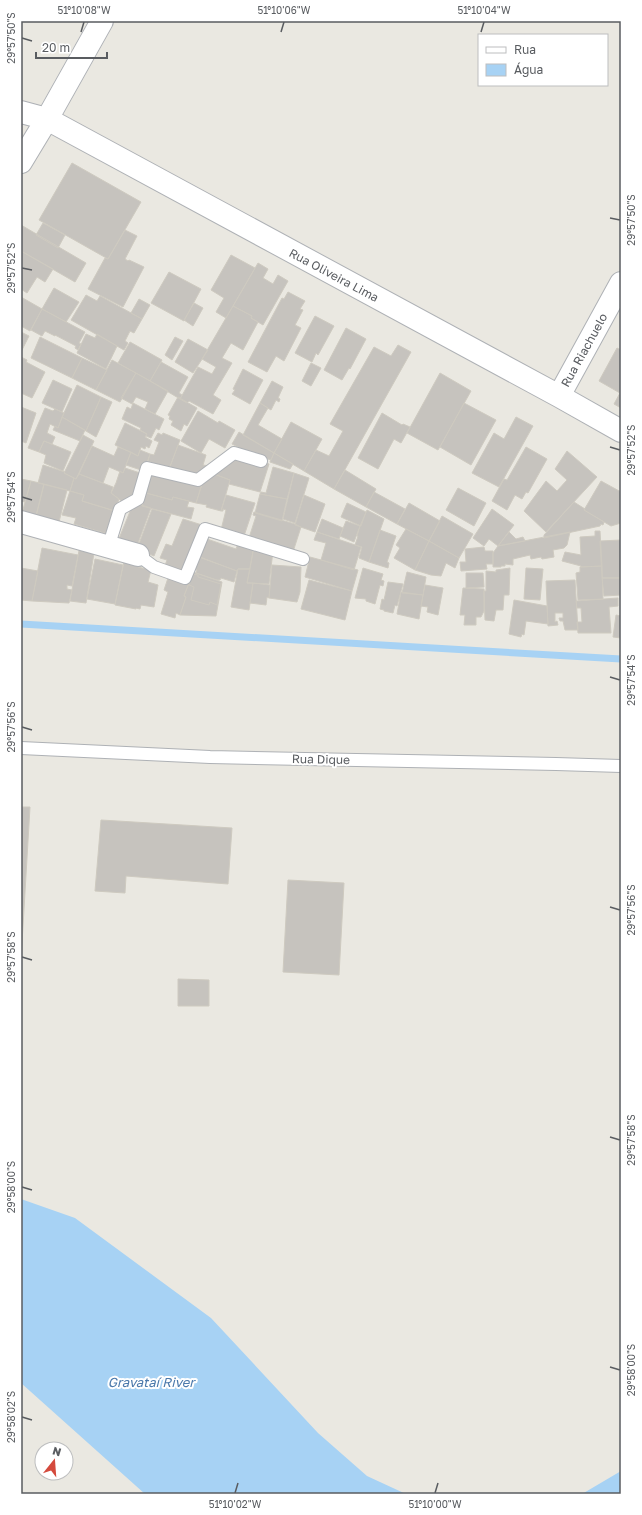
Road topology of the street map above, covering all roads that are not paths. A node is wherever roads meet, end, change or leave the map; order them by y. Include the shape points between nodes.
1 (102, 21) edge
2 (21, 112) edge
3 (47, 119) junction
4 (21, 162) edge
5 (621, 283) edge
6 (559, 396) junction
7 (621, 431) edge
8 (262, 461) dead end
9 (21, 522) edge
10 (108, 548) junction
11 (138, 555) joint
12 (303, 559) dead end
13 (21, 748) edge
14 (621, 766) edge

1 - 3 street
2 - 3 street, Rua Oliveira Lima
3 - 4 street
3 - 6 street, Rua Oliveira Lima
5 - 6 street, Rua Riachuelo
6 - 7 street, Rua Oliveira Lima
8 - 10 lane via 234,453 198,480 147,468 138,499 120,509
9 - 10 street
10 - 11 street
11 - 12 lane via 154,567 185,578 205,529
13 - 14 lane, Rua Dique via 210,757

